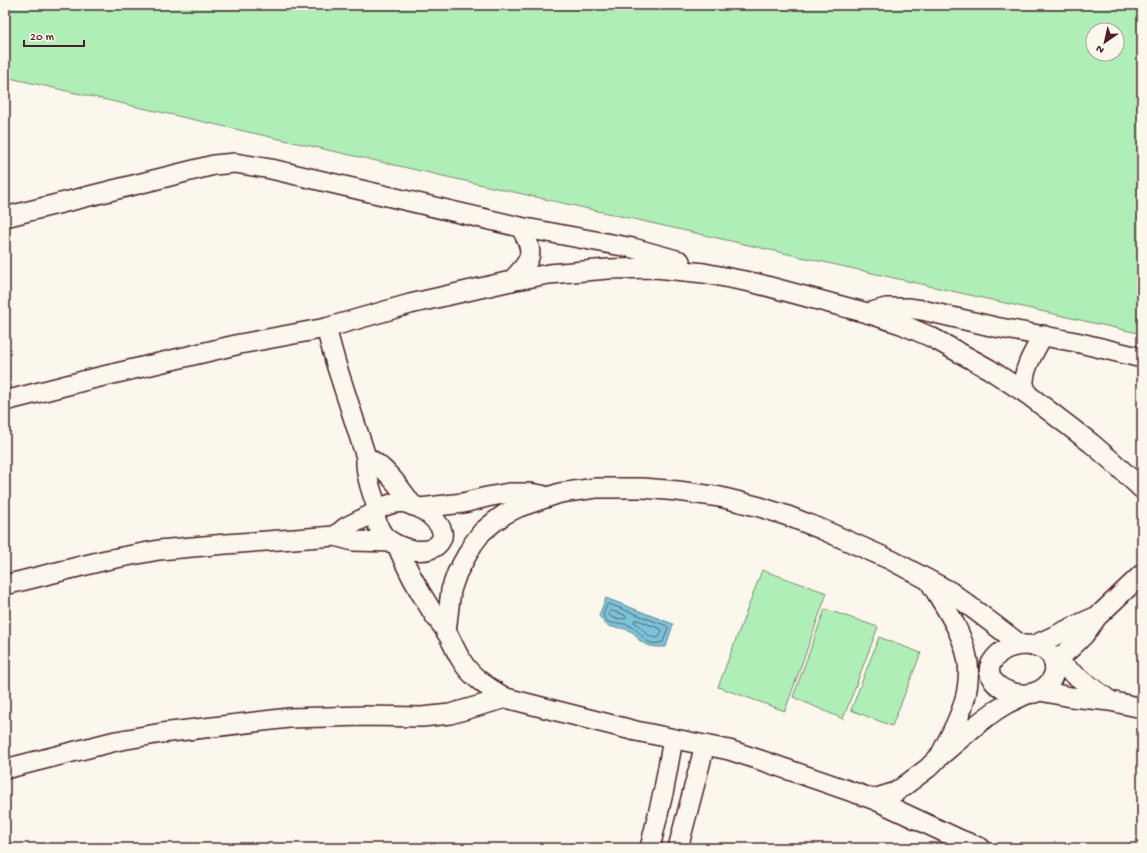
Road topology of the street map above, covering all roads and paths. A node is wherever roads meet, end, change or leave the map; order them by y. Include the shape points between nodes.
1 (5, 217) edge
2 (520, 227) junction
3 (704, 274) junction
4 (511, 281) junction
5 (867, 313) junction
6 (326, 328) junction
7 (1043, 335) junction
8 (1142, 358) edge
9 (1027, 394) junction
10 (5, 401) edge
11 (366, 457) junction
12 (1142, 489) edge
13 (549, 496) junction
14 (416, 507) junction
15 (377, 511) junction
16 (335, 536) junction
17 (394, 543) junction
18 (1142, 574) edge
19 (929, 581) junction
20 (5, 585) edge
21 (1097, 616) junction
22 (446, 632) junction
23 (1026, 645) junction
24 (1054, 663) junction
25 (1031, 694) junction
26 (506, 698) junction
27 (1110, 701) junction
28 (1142, 708) edge
29 (673, 738) junction
30 (704, 745) junction
31 (940, 756) junction
32 (5, 769) edge
33 (873, 799) junction
34 (650, 848) edge
35 (678, 848) edge
36 (982, 848) edge

1 - 2 street via 214,165 235,163 271,169
2 - 3 street via 632,248 675,259
2 - 4 street via 530,246 529,257
3 - 4 street via 634,267 549,274
3 - 5 street via 755,283
4 - 6 street via 410,304
5 - 7 street via 886,308 908,308
5 - 9 street via 931,337 989,369
6 - 10 street via 240,344
6 - 11 street
7 - 8 street
7 - 9 street via 1028,366 1024,384
9 - 12 street via 1091,443
11 - 14 street via 382,468
11 - 15 street via 366,468
13 - 14 street via 530,493 509,494 463,503
13 - 19 street via 577,490 643,488 720,497 821,529 891,560
13 - 22 street via 505,514 482,532 457,573 451,590
14 - 15 street via 404,503 394,504
14 - 17 street via 429,514 438,524 443,533 438,545 430,549 413,550
15 - 16 street via 346,527
15 - 17 street via 375,518 380,531
16 - 17 street via 353,541
16 - 20 street via 159,550
17 - 22 street via 430,610
18 - 21 street
19 - 23 street via 951,592
19 - 31 street via 951,616 968,658 968,681 964,703
21 - 23 street via 1052,638
21 - 24 street via 1084,635
22 - 26 street via 470,671
23 - 24 street via 1043,650 1050,655
23 - 25 street via 1004,650 996,656 990,675 993,681 1008,691
24 - 25 street via 1054,674 1050,681 1044,688
24 - 27 street via 1064,667
25 - 27 street via 1040,691
25 - 31 street via 994,711
26 - 29 street
26 - 32 street via 450,714 422,717 289,718 162,733 116,741
27 - 28 street
29 - 30 street
29 - 34 street
30 - 33 street via 729,750
30 - 35 street
31 - 33 street via 896,792
33 - 36 street

